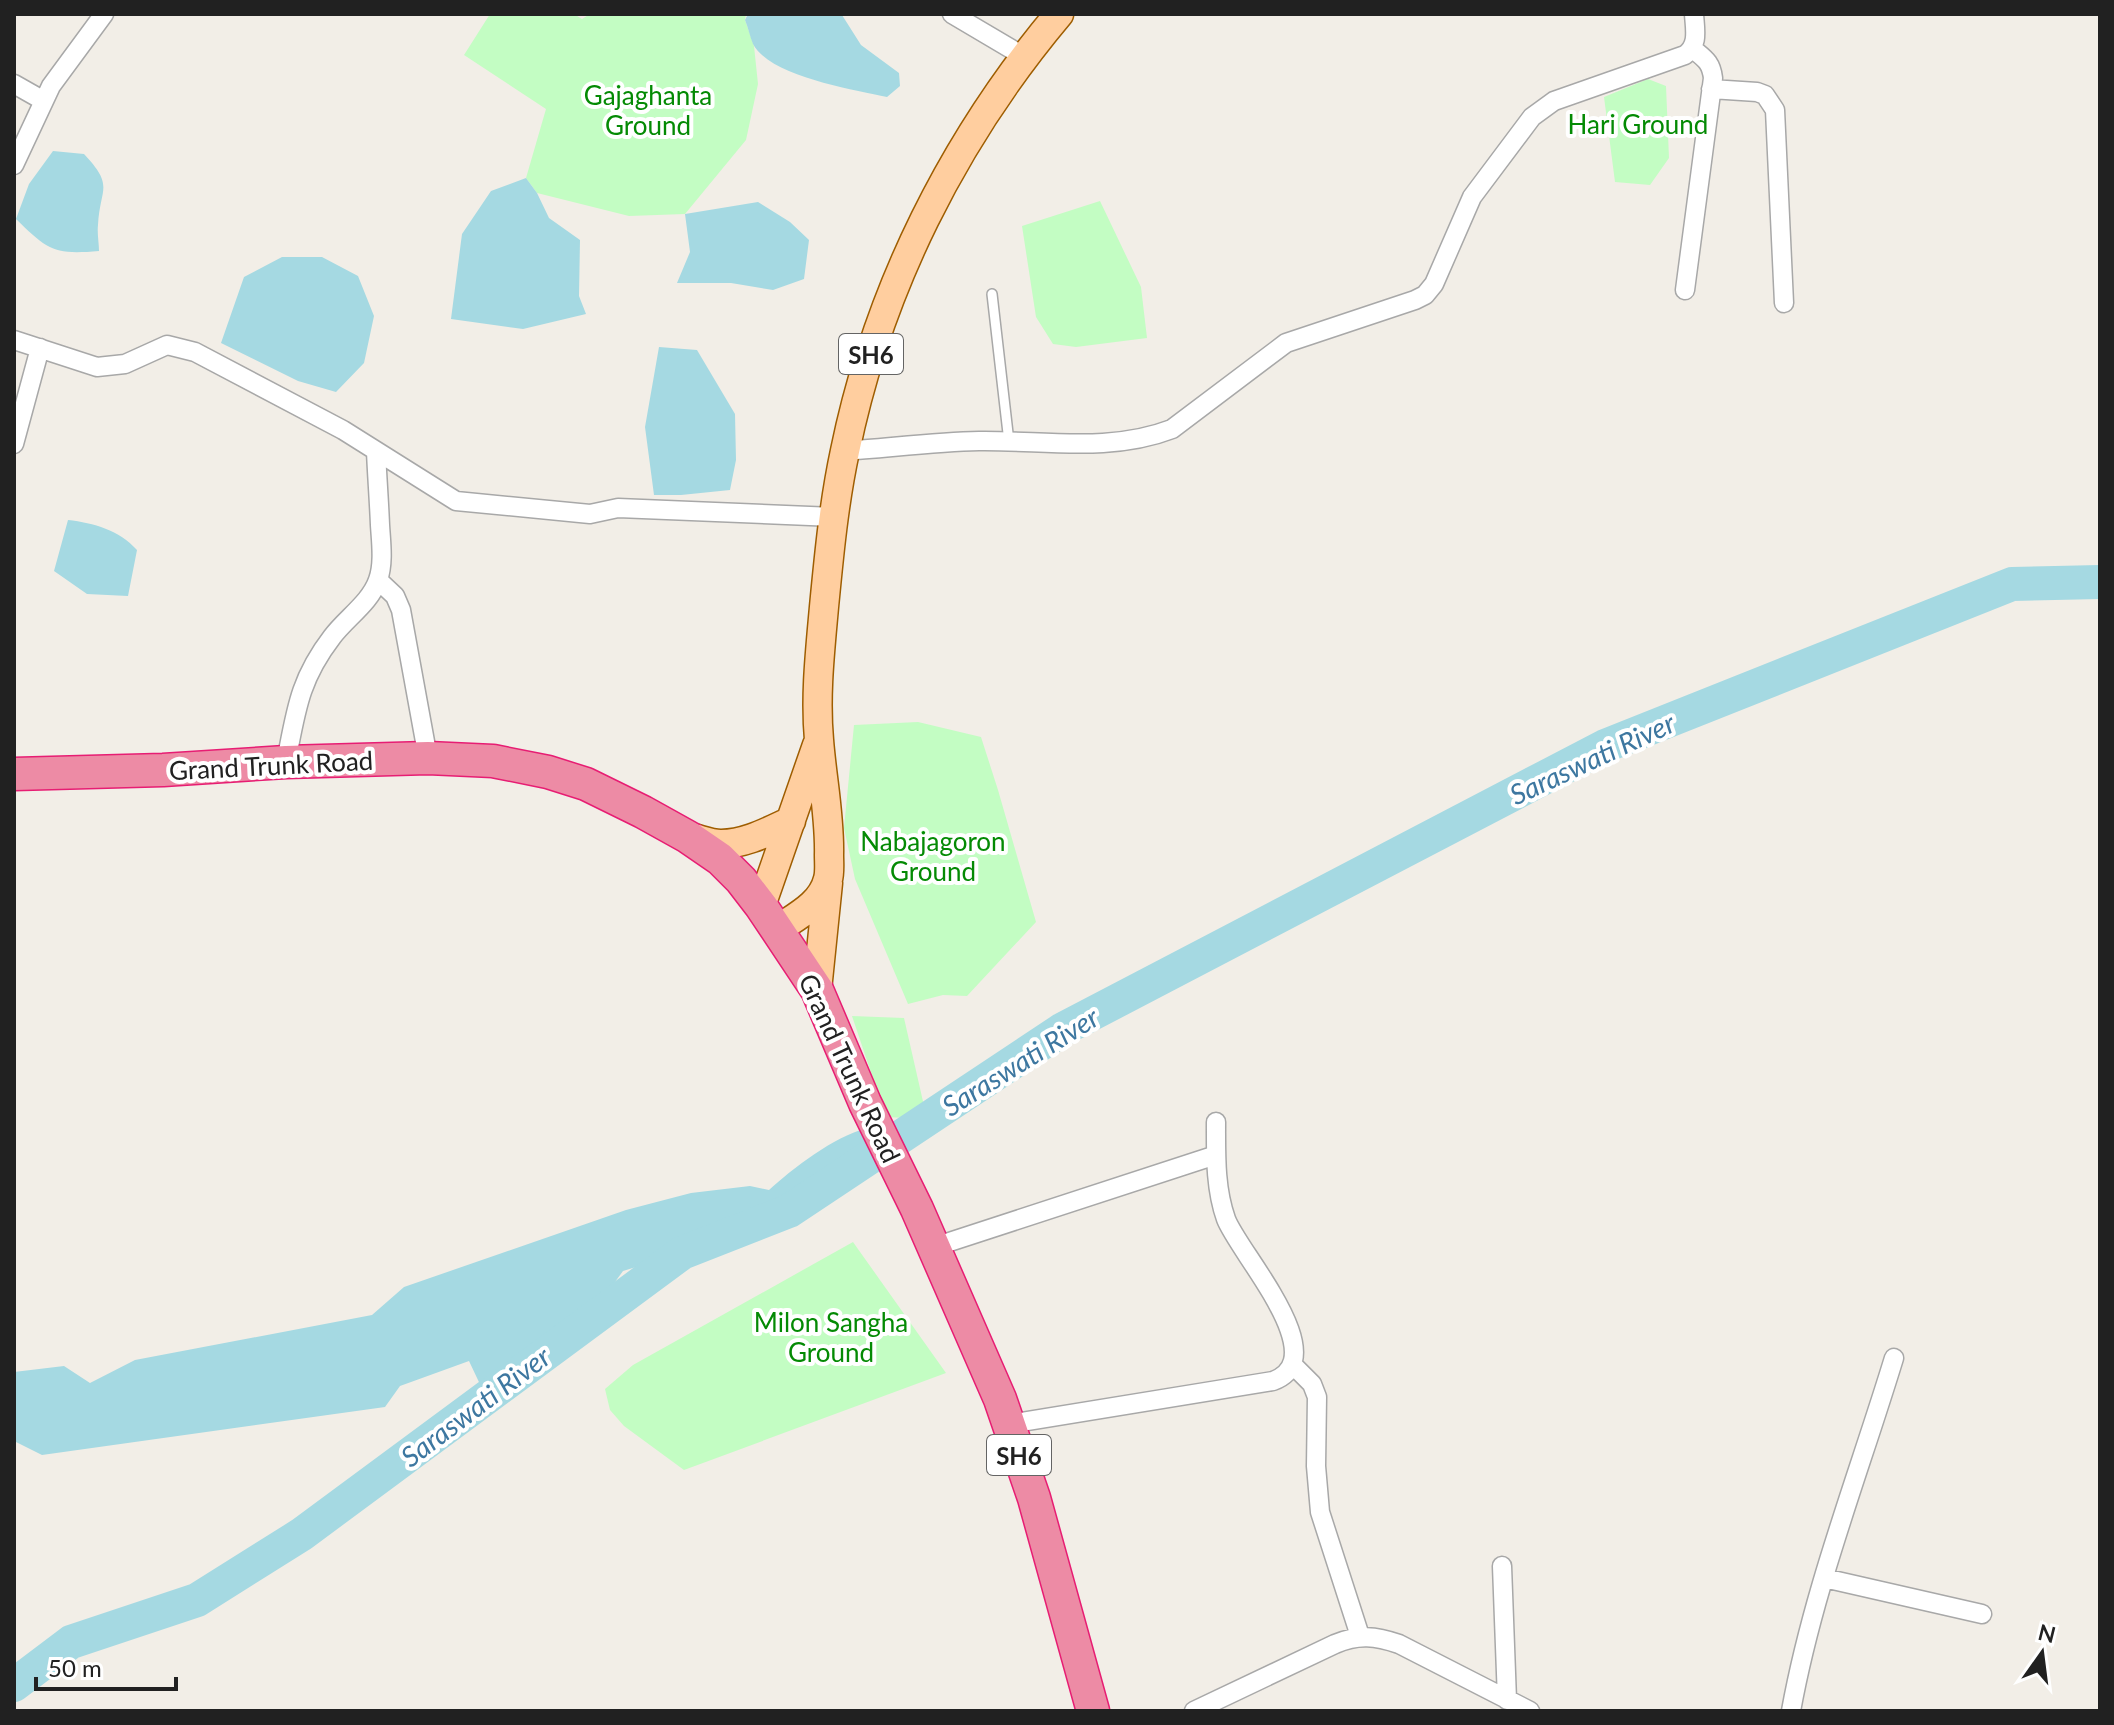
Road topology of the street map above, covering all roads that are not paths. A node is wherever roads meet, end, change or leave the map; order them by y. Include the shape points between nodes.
1 (104, 14) edge
2 (952, 14) edge
3 (1059, 14) edge
4 (1694, 14) edge
5 (1693, 49) junction
6 (1023, 56) junction
7 (14, 84) edge
8 (1711, 89) junction
9 (44, 101) junction
10 (14, 165) edge
11 (1685, 290) dead end
12 (992, 294) dead end
13 (1784, 303) dead end
14 (14, 340) edge
15 (40, 348) junction
16 (1009, 442) junction
17 (14, 444) edge
18 (376, 451) junction
19 (844, 451) junction
20 (834, 517) junction
21 (378, 580) junction
22 (819, 741) junction
23 (428, 758) junction
24 (286, 762) junction
25 (14, 774) edge
26 (791, 821) junction
27 (688, 837) junction
28 (828, 879) junction
29 (769, 918) junction
30 (817, 990) junction
31 (1216, 1122) dead end
32 (1216, 1155) junction
33 (934, 1247) junction
34 (1894, 1358) dead end
35 (1292, 1364) junction
36 (1009, 1424) junction
37 (1502, 1566) dead end
38 (1824, 1578) junction
39 (1982, 1614) dead end
40 (1360, 1636) junction
41 (1507, 1700) junction
42 (1093, 1711) edge
43 (1194, 1711) edge
44 (1530, 1711) edge
45 (1791, 1711) edge

1 - 9 street
2 - 6 street
3 - 6 main road, SH6
4 - 5 street
5 - 8 street via 1711,67
5 - 16 street via 1554,101 1532,117 1472,197 1425,295 1286,343 1172,429 1128,442
6 - 19 main road, SH6 via 953,164 919,230 875,340
7 - 9 street
8 - 11 street
8 - 13 street via 1757,92 1775,110
9 - 10 street
12 - 16 lane
14 - 15 street
15 - 17 street
15 - 18 street via 97,367 125,364 167,345 195,352
16 - 19 street
18 - 20 street via 456,501 590,514 618,508
18 - 21 street
19 - 20 main road, SH6
20 - 22 main road, SH6 via 818,676
21 - 23 street via 401,610
21 - 24 street via 307,674
22 - 26 main road, SH6
22 - 28 main road, SH6
23 - 24 highway, Grand Trunk Road
23 - 27 highway, Grand Trunk Road via 493,761 548,772 586,784
24 - 25 highway, Grand Trunk Road
26 - 27 main road via 737,842
26 - 29 main road, SH6
27 - 29 highway, Grand Trunk Road via 741,880
28 - 29 main road via 815,904
28 - 30 main road
29 - 30 highway, Grand Trunk Road / SH6
30 - 33 highway, Grand Trunk Road / SH6
31 - 32 street
32 - 33 street
32 - 35 street via 1226,1219 1280,1308 1294,1353
33 - 36 highway, Grand Trunk Road / SH6
34 - 38 street
35 - 36 street via 1284,1377 1273,1381
35 - 40 street via 1317,1397 1320,1512
36 - 42 highway, Grand Trunk Road / SH6
37 - 41 street
38 - 39 street
38 - 45 street
40 - 41 street via 1399,1644
40 - 43 street
41 - 44 street

